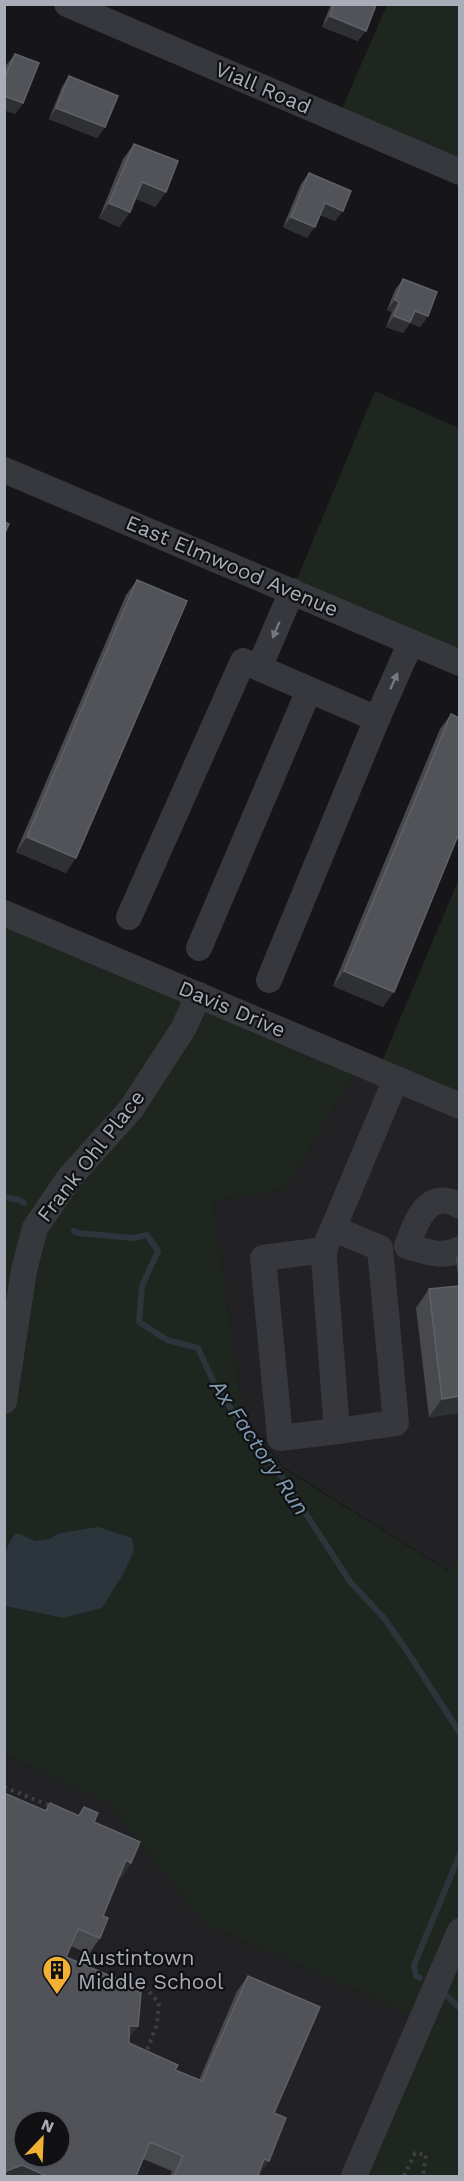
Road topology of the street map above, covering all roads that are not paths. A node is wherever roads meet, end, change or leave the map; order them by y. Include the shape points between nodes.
1 (67, 4) edge
2 (459, 172) edge
3 (4, 470) edge
4 (292, 591) junction
5 (411, 642) junction
6 (459, 663) edge
7 (259, 668) junction
8 (309, 690) junction
9 (377, 719) junction
10 (4, 913) edge
11 (129, 917) dead end
12 (199, 948) dead end
13 (269, 980) dead end
14 (199, 995) junction
15 (396, 1079) junction
16 (459, 1106) edge
17 (459, 1206) edge
18 (329, 1240) junction
19 (407, 1246) junction
20 (380, 1248) junction
21 (459, 1250) edge
22 (4, 1401) edge
23 (337, 1431) junction
24 (459, 1931) edge
25 (354, 2176) edge

1 - 2 street, Viall Road
3 - 4 street, East Elmwood Avenue
4 - 5 street, East Elmwood Avenue
4 -> 7 street
5 - 6 street, East Elmwood Avenue
9 -> 5 street
7 - 8 street
7 - 11 street via 243,661
8 - 9 street
8 - 12 street
9 - 13 street
10 - 14 street, Davis Drive
14 - 15 street, Davis Drive
14 - 22 street, Frank Ohl Place via 183,1029 131,1109 69,1178 35,1228 24,1270
15 - 16 street, Davis Drive
15 - 18 street
17 - 19 street via 437,1201 424,1208
18 - 20 street
18 - 23 street
18 - 23 street via 263,1257 280,1438
19 - 20 street
19 - 21 street via 436,1254
20 - 23 street via 396,1423
24 - 25 street

